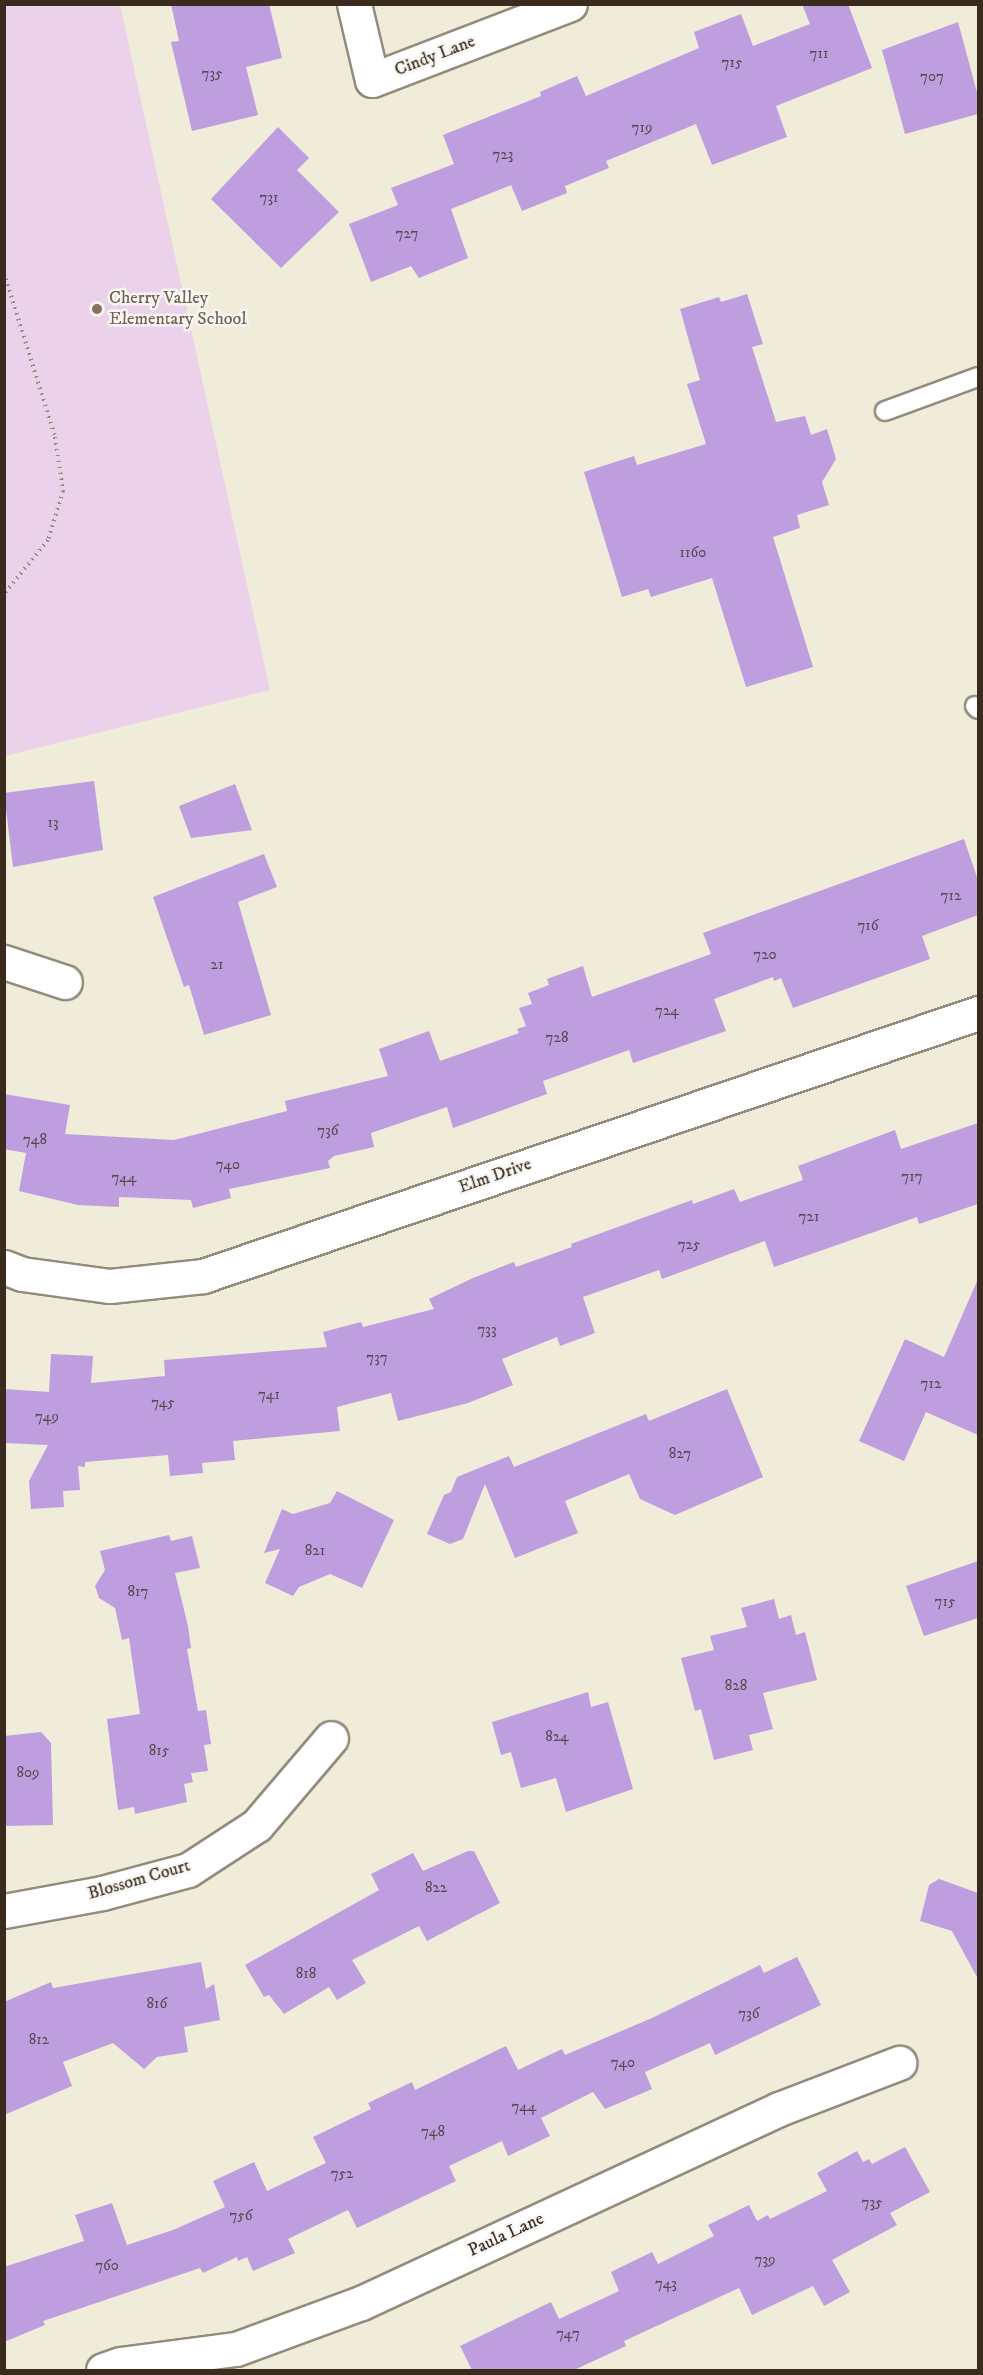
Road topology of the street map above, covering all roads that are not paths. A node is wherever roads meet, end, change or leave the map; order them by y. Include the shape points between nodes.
1 (354, 4) edge
2 (570, 4) edge
3 (978, 377) edge
4 (885, 411) dead end
5 (4, 962) edge
6 (65, 982) dead end
7 (978, 1013) edge
8 (4, 1268) edge
9 (331, 1738) dead end
10 (4, 1911) edge
11 (899, 2063) dead end
12 (103, 2370) edge

1 - 2 street, Cindy Lane via 372,80
3 - 4 lane
5 - 6 street
7 - 8 street, Elm Drive via 203,1276 110,1286
9 - 10 street, Blossom Court via 257,1825 188,1870 102,1893
11 - 12 street, Paula Lane via 779,2109 361,2303 236,2349 120,2364

